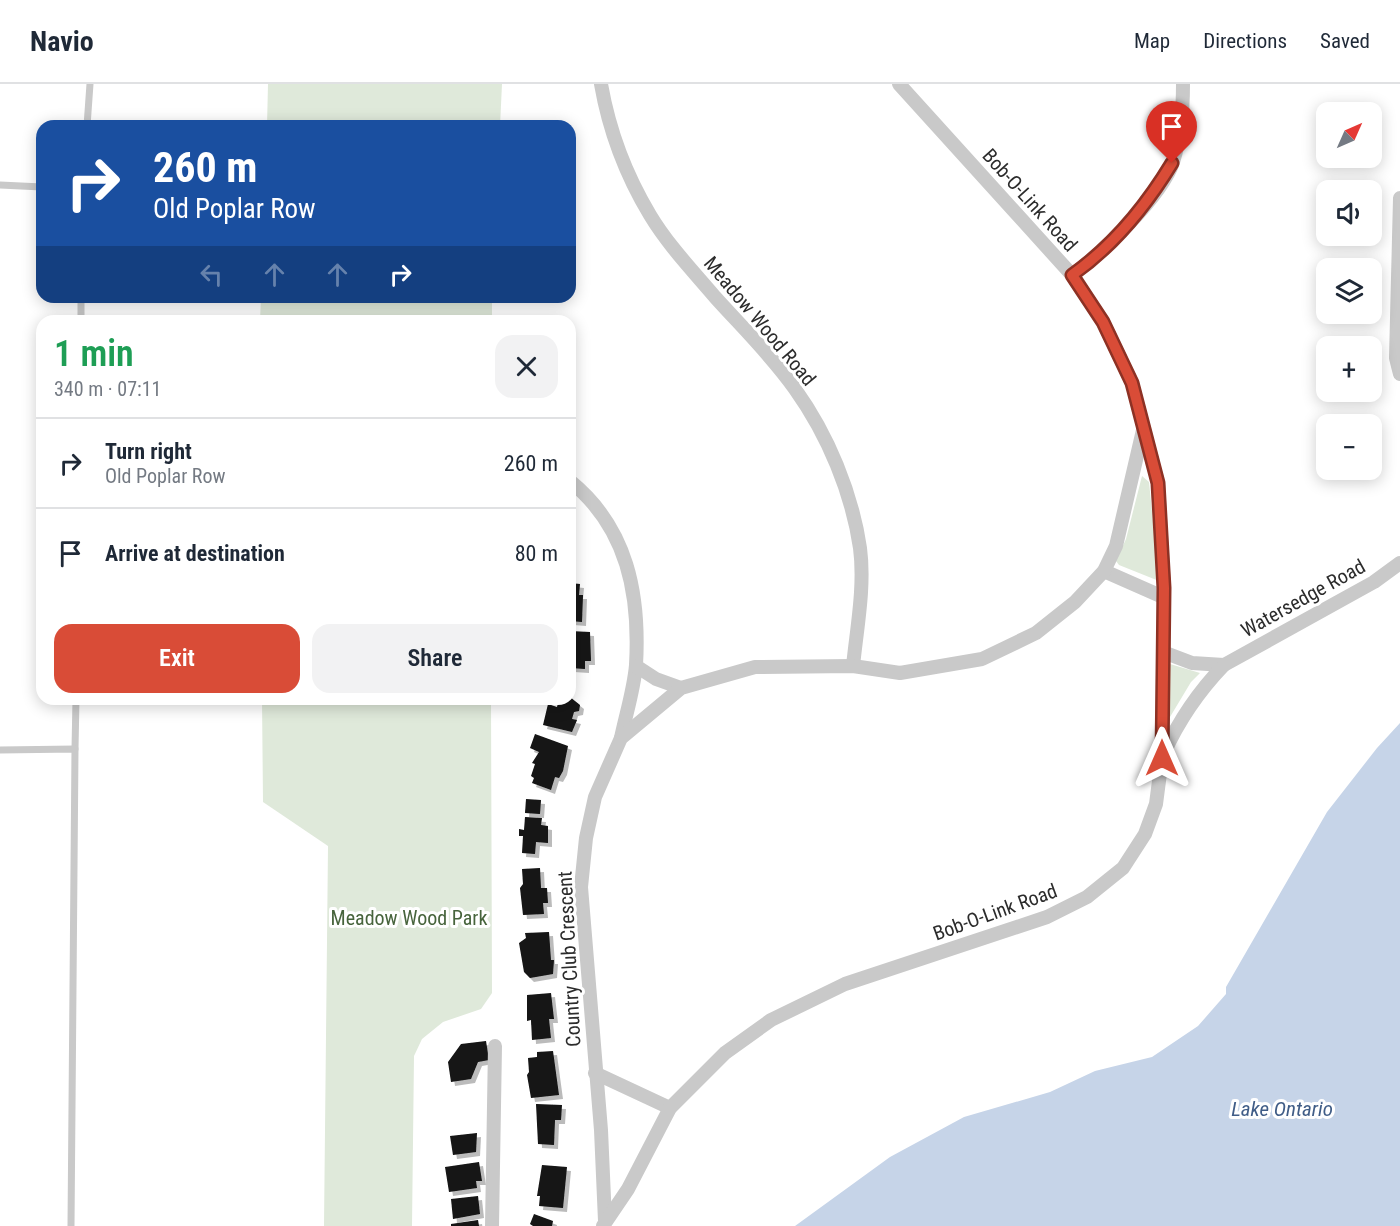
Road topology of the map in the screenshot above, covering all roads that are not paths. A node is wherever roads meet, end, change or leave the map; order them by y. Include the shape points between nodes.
1 (90, 84) edge
2 (601, 84) edge
3 (899, 84) edge
4 (1184, 84) edge
5 (87, 120) edge
6 (0, 185) edge
7 (36, 187) edge
8 (1400, 198) edge
9 (1072, 275) junction
10 (1400, 374) edge
11 (1144, 428) junction
12 (576, 487) edge
13 (1400, 563) edge
14 (1104, 571) junction
15 (1163, 597) junction
16 (1163, 652) junction
17 (1224, 665) junction
18 (636, 666) junction
19 (853, 666) junction
20 (681, 688) junction
21 (76, 705) edge
22 (621, 738) junction
23 (75, 749) junction
24 (0, 750) edge
25 (1162, 758) junction
26 (495, 1046) dead end
27 (595, 1073) junction
28 (670, 1108) junction
29 (604, 1224) edge
30 (71, 1226) edge
31 (492, 1226) edge

1 - 5 lane
2 - 19 street, Meadow Wood Road via 621,158 650,216 676,252 795,389 825,439 852,506 860,550 861,590
3 - 9 street, Bob-O-Link Road
4 - 9 street via 1183,112 1172,163 1153,195 1123,229
6 - 7 lane
8 - 10 street via 1396,358
9 - 11 street, Bob-O-Link Road via 1120,354
11 - 14 street, Country Club Crescent via 1116,546
11 - 15 street, Bob-O-Link Road via 1158,483
12 - 18 street via 596,508 622,549 630,571
13 - 17 street, Watersedge Road via 1374,582
14 - 15 street
14 - 19 street, Country Club Crescent via 1075,602 1036,633 982,659 900,673
15 - 16 street, Bob-O-Link Road
16 - 17 street via 1192,663
16 - 25 street, Bob-O-Link Road
17 - 25 street, Watersedge Road via 1205,684 1174,731
18 - 20 street
18 - 22 street
19 - 20 street, Country Club Crescent via 755,667
20 - 22 street, Country Club Crescent
21 - 23 lane
22 - 27 street, Country Club Crescent via 595,797 581,887
23 - 24 lane
23 - 30 lane
25 - 28 street, Bob-O-Link Road via 1156,804 1145,834 1123,868 1087,897 1047,917 845,984 771,1020 725,1053
26 - 31 street
27 - 28 street
27 - 29 street, Country Club Crescent
28 - 29 street via 628,1189

